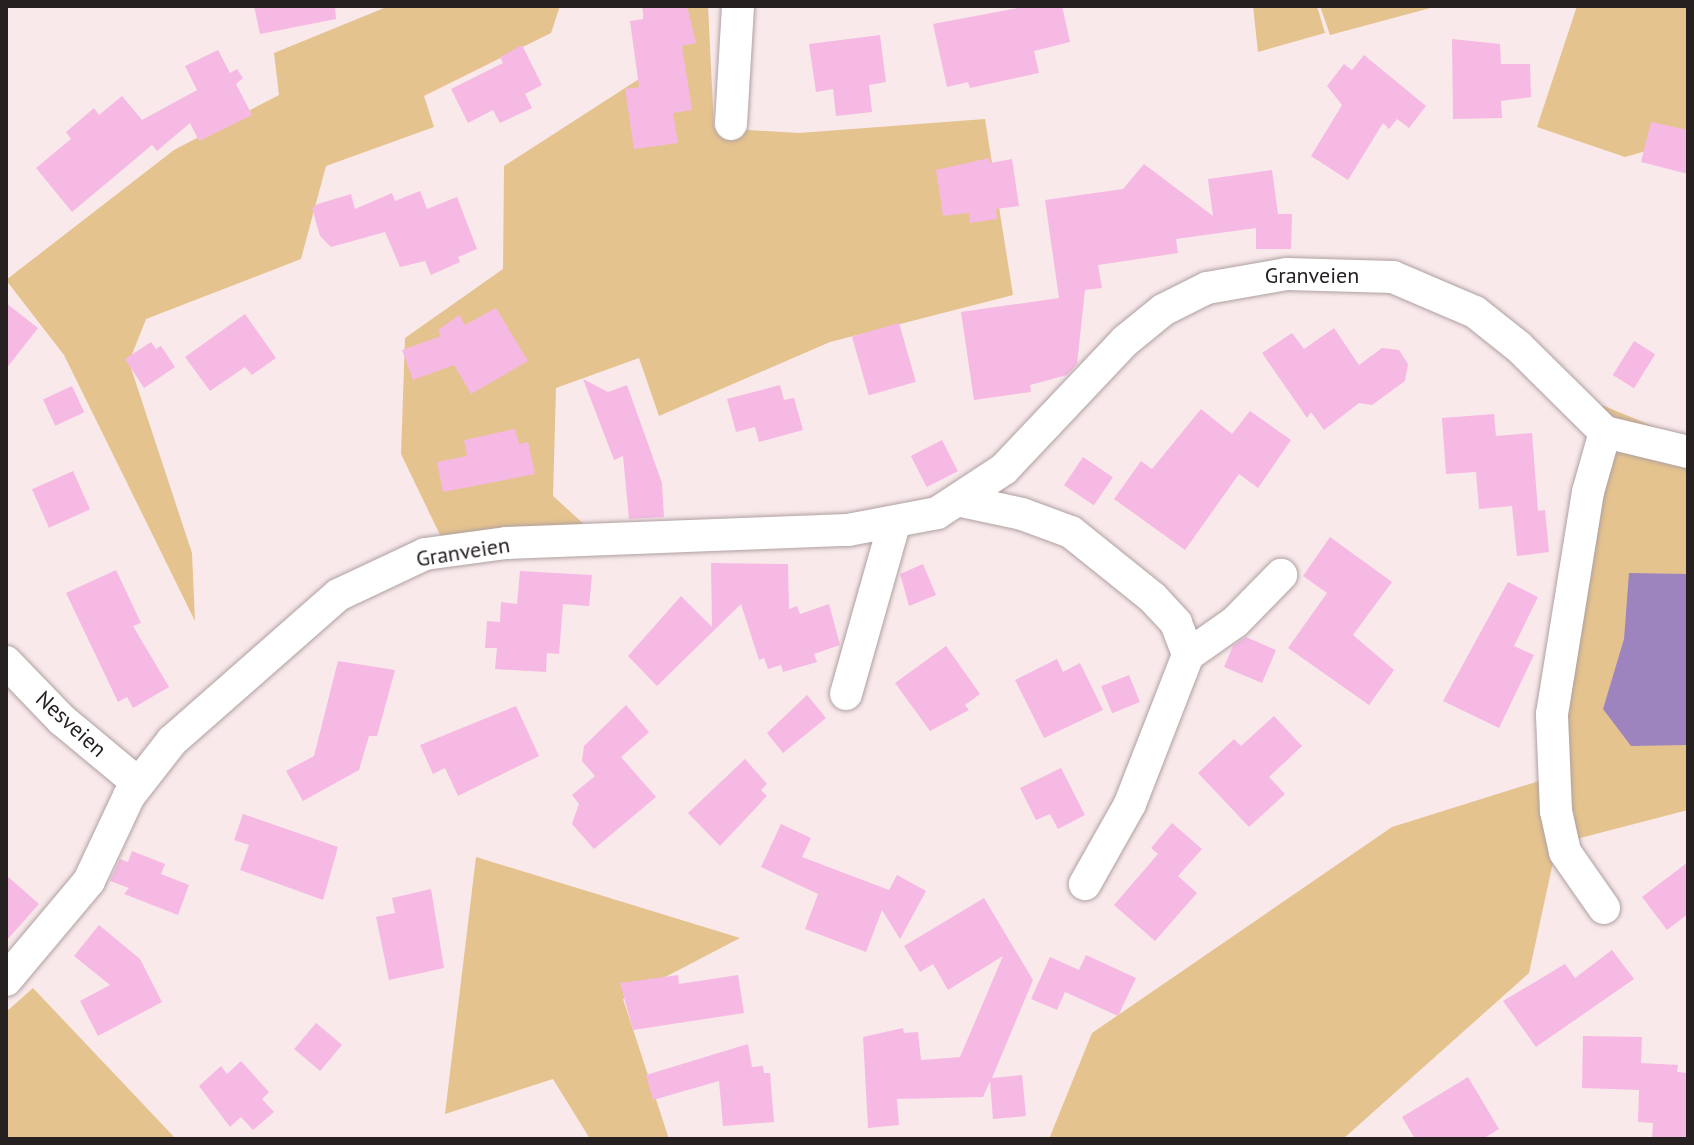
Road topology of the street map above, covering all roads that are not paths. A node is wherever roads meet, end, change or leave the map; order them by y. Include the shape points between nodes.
1 (738, 6) edge
2 (731, 124) dead end
3 (1605, 432) junction
4 (1688, 452) edge
5 (962, 501) junction
6 (894, 524) junction
7 (1281, 575) dead end
8 (1188, 655) junction
9 (6, 662) edge
10 (846, 694) dead end
11 (138, 783) junction
12 (1085, 884) dead end
13 (1604, 908) dead end
14 (6, 980) edge

1 - 2 street
3 - 4 street
3 - 5 street, Granveien via 1519,347 1475,312 1426,289 1393,277 1250,277 1207,288 1163,310 1125,341 1004,469
3 - 13 street via 1588,492 1552,714 1556,811 1565,852
5 - 6 street, Granveien
5 - 8 street via 1071,532 1153,598 1176,623
6 - 10 street
6 - 11 street, Granveien via 747,537 506,543 425,554 338,595 217,698
7 - 8 street via 1235,622
8 - 12 street via 1130,804
9 - 11 street, Nesveien via 62,720
11 - 14 street, Granveien via 89,881

